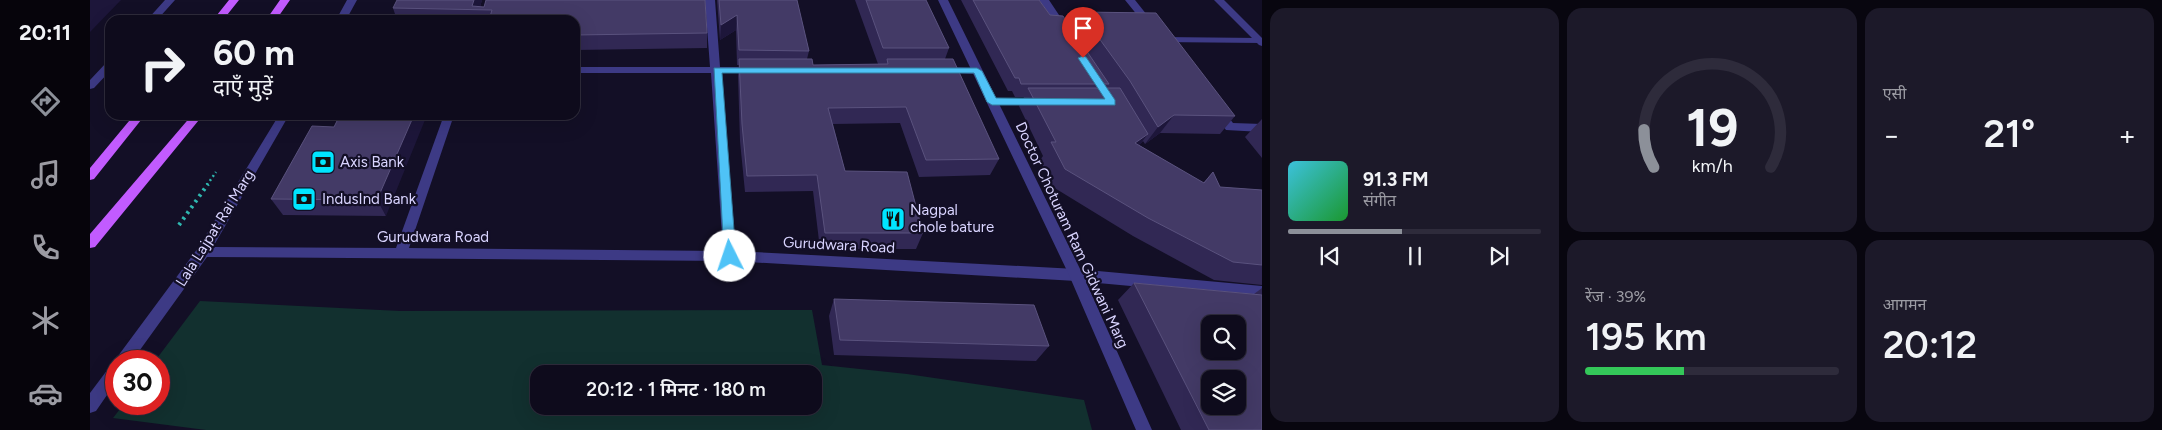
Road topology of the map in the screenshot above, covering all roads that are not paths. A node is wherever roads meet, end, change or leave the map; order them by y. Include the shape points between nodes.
1 (170, 0) edge
2 (234, 0) edge
3 (285, 0) edge
4 (352, 0) edge
5 (710, 0) edge
6 (943, 0) edge
7 (1044, 0) edge
8 (1130, 0) edge
9 (1219, 0) edge
10 (156, 15) edge
11 (222, 15) edge
12 (274, 15) edge
13 (344, 15) edge
14 (1070, 39) edge
15 (1261, 42) edge
16 (105, 70) edge
17 (580, 70) edge
18 (717, 70) junction
19 (766, 70) edge
20 (931, 70) edge
21 (977, 71) junction
22 (90, 86) edge
23 (992, 102) junction
24 (1052, 102) edge
25 (1212, 103) edge
26 (136, 120) edge
27 (194, 120) edge
28 (281, 120) edge
29 (447, 120) edge
30 (1262, 128) edge
31 (90, 176) edge
32 (90, 242) edge
33 (203, 252) junction
34 (400, 254) junction
35 (730, 256) junction
36 (1076, 275) junction
37 (1262, 292) edge
38 (131, 350) edge
39 (105, 385) edge
40 (90, 406) edge
41 (1144, 430) edge

1 - 10 street
2 - 11 main road
3 - 12 main road
4 - 13 street
5 - 18 street
6 - 21 street, Doctor Choturam Ram Gidwani Marg
7 - 14 street
8 - 15 street via 1166,44
9 - 15 street
16 - 22 street
17 - 18 street
18 - 19 street
18 - 35 street
20 - 21 street
21 - 23 street, Doctor Choturam Ram Gidwani Marg
23 - 24 street
23 - 36 street, Doctor Choturam Ram Gidwani Marg
25 - 30 street via 1230,126
26 - 31 main road
27 - 32 main road
28 - 33 street, Lala Lajpat Rai Marg
29 - 34 street
33 - 34 street, Gurudwara Road
33 - 38 street, Lala Lajpat Rai Marg
34 - 35 street, Gurudwara Road
35 - 36 street, Gurudwara Road
36 - 37 street, Gurudwara Road
36 - 41 street, Doctor Choturam Ram Gidwani Marg
39 - 40 street

